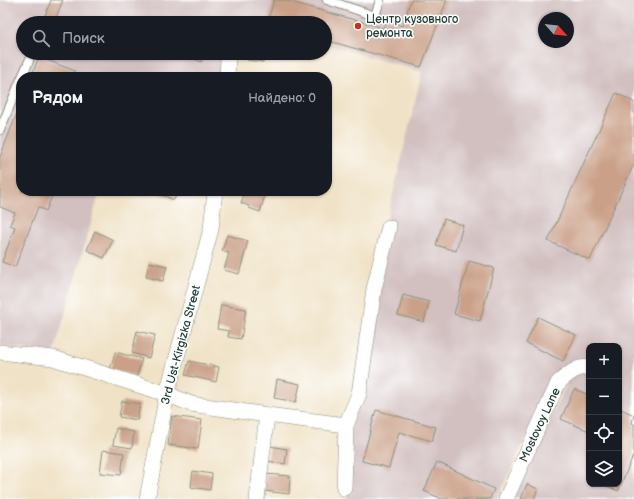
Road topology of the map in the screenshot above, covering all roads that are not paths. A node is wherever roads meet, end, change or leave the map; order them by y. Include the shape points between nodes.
1 (327, 0) edge
2 (380, 0) edge
3 (29, 60) dead end
4 (228, 60) edge
5 (24, 72) edge
6 (227, 72) edge
7 (16, 90) edge
8 (0, 130) edge
9 (215, 196) edge
10 (389, 227) dead end
11 (0, 352) edge
12 (586, 367) edge
13 (167, 394) junction
14 (267, 415) junction
15 (346, 425) junction
16 (344, 488) dead end
17 (147, 499) edge
18 (257, 499) edge
19 (506, 499) edge

1 - 2 lane via 375,16
3 - 5 lane
4 - 6 street
7 - 8 lane
9 - 13 street, 3rd Ust-Kirgizka Street via 212,229
10 - 15 street via 374,288 359,394
11 - 13 street via 53,358
12 - 19 street, Mostovoy Lane via 572,372 558,383
13 - 14 street via 191,404
13 - 17 street, 3rd Ust-Kirgizka Street
14 - 15 street
14 - 18 street
15 - 16 street

